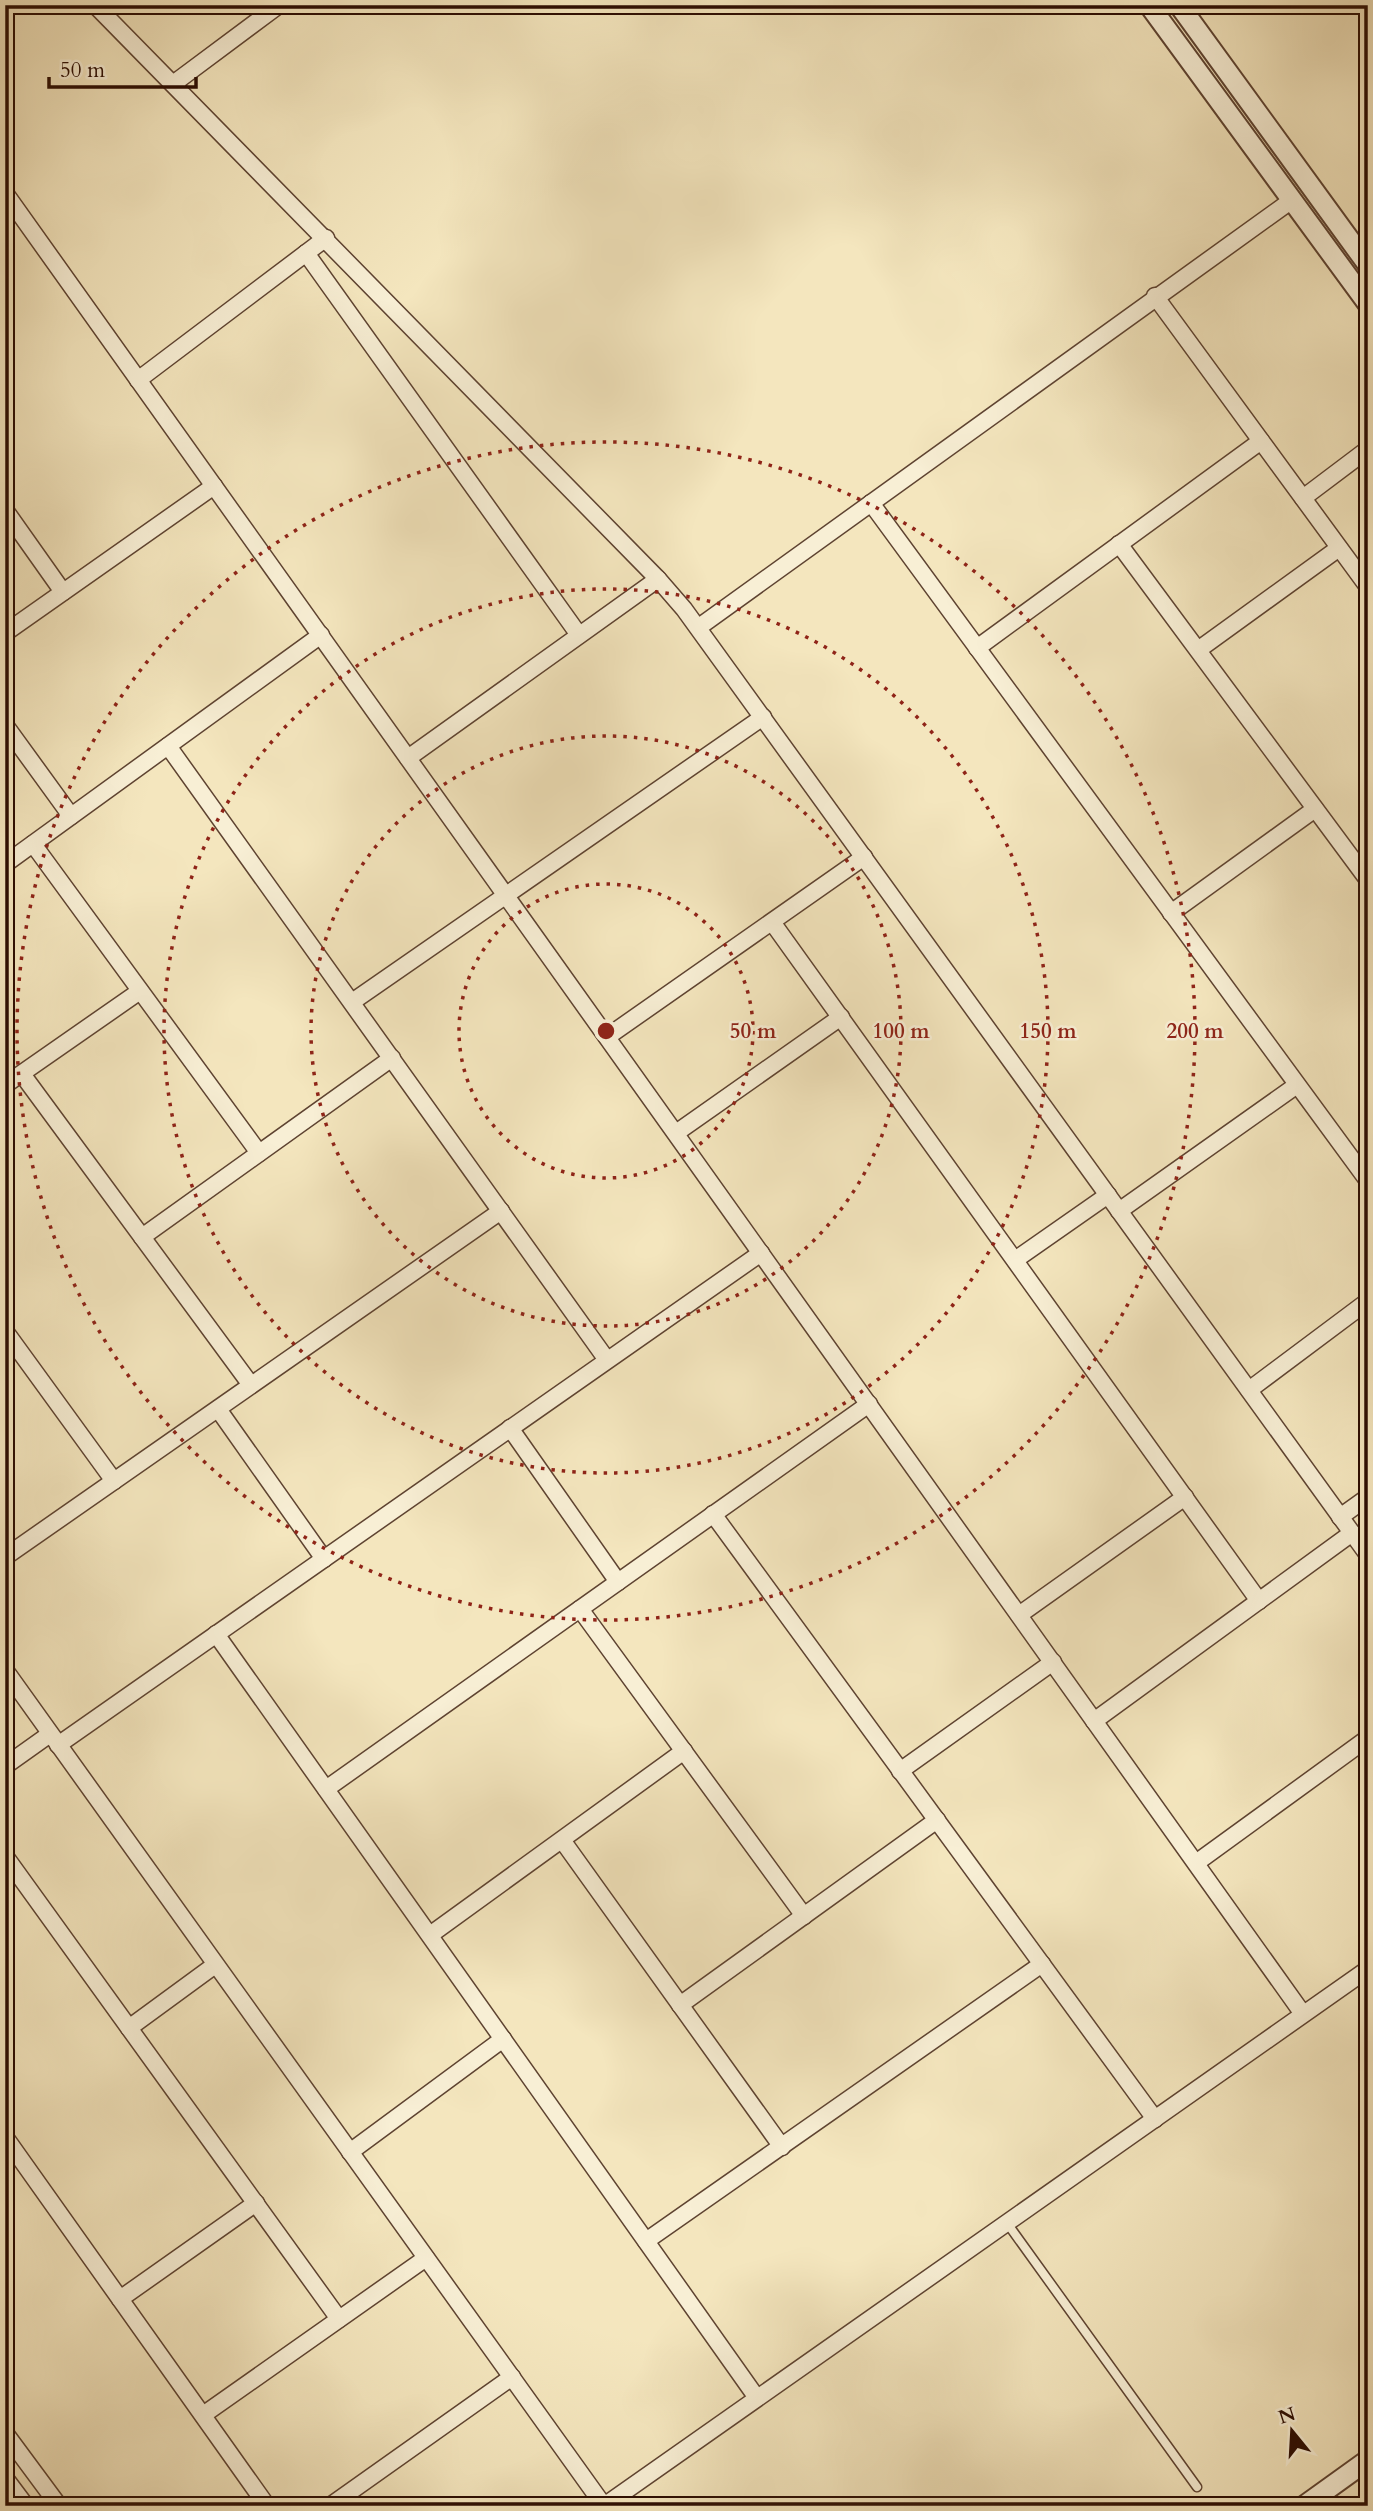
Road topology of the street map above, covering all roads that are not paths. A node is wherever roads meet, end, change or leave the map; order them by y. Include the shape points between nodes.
1 (94, 5) edge
2 (279, 5) edge
3 (1149, 5) edge
4 (1179, 5) edge
5 (173, 84) junction
6 (5, 192) edge
7 (1292, 200) junction
8 (326, 238) junction
9 (306, 253) junction
10 (1368, 265) edge
11 (1155, 296) junction
12 (1368, 304) edge
13 (138, 380) junction
14 (1261, 441) junction
15 (1368, 449) edge
16 (214, 486) junction
17 (1303, 498) junction
18 (871, 503) junction
19 (5, 510) edge
20 (1119, 544) junction
21 (1339, 548) junction
22 (658, 579) junction
23 (1368, 587) edge
24 (63, 592) junction
25 (699, 627) junction
26 (5, 634) edge
27 (321, 635) junction
28 (579, 635) junction
29 (977, 648) junction
30 (1198, 650) junction
31 (763, 717) junction
32 (5, 725) edge
33 (168, 746) junction
34 (408, 758) junction
35 (1315, 809) junction
36 (71, 816) junction
37 (33, 844) junction
38 (864, 857) junction
39 (5, 864) edge
40 (1368, 880) edge
41 (506, 895) junction
42 (1171, 913) junction
43 (772, 922) junction
44 (140, 991) junction
45 (352, 1002) junction
46 (841, 1017) junction
47 (607, 1037) junction
48 (392, 1058) junction
49 (22, 1074) junction
50 (1297, 1085) junction
51 (5, 1086) edge
52 (676, 1133) junction
53 (259, 1153) junction
54 (1368, 1181) edge
55 (1108, 1195) junction
56 (1119, 1210) junction
57 (501, 1211) junction
58 (142, 1237) junction
59 (761, 1253) junction
60 (1015, 1260) junction
61 (1368, 1301) edge
62 (5, 1331) edge
63 (607, 1360) junction
64 (251, 1385) junction
65 (1249, 1390) junction
66 (869, 1404) junction
67 (218, 1409) junction
68 (510, 1428) junction
69 (114, 1482) junction
70 (1185, 1497) junction
71 (1368, 1497) edge
72 (713, 1514) junction
73 (1340, 1517) junction
74 (1352, 1533) junction
75 (1368, 1555) edge
76 (5, 1558) edge
77 (324, 1559) junction
78 (618, 1582) junction
79 (1259, 1601) junction
80 (580, 1609) junction
81 (1019, 1615) junction
82 (216, 1634) junction
83 (1053, 1662) junction
84 (5, 1670) edge
85 (1094, 1721) junction
86 (1368, 1738) edge
87 (54, 1739) junction
88 (684, 1751) junction
89 (5, 1766) edge
90 (900, 1771) junction
91 (326, 1789) junction
92 (937, 1820) junction
93 (562, 1840) junction
94 (5, 1856) edge
95 (1196, 1863) junction
96 (804, 1916) junction
97 (430, 1936) junction
98 (1042, 1964) junction
99 (215, 1965) junction
100 (1368, 1969) edge
101 (680, 2005) junction
102 (1303, 2014) junction
103 (129, 2028) junction
104 (503, 2039) junction
105 (1155, 2119) junction
106 (5, 2137) edge
107 (782, 2147) junction
108 (350, 2152) junction
109 (256, 2203) junction
110 (1007, 2223) junction
111 (646, 2241) junction
112 (426, 2258) junction
113 (120, 2299) junction
114 (339, 2319) junction
115 (512, 2378) junction
116 (757, 2398) junction
117 (203, 2415) junction
118 (5, 2433) edge
119 (1368, 2460) edge
120 (5, 2478) edge
121 (1196, 2487) dead end
122 (26, 2506) edge
123 (59, 2506) edge
124 (267, 2506) edge
125 (330, 2506) edge
126 (604, 2506) edge
127 (1304, 2506) edge

1 - 5 street
2 - 5 street
3 - 7 street
4 - 10 street
5 - 8 street
6 - 13 street
7 - 11 street
7 - 12 street
8 - 9 street
8 - 22 street
9 - 13 street
9 - 28 street
11 - 14 street
11 - 18 street
13 - 16 street
14 - 17 street
14 - 20 street
15 - 17 street
16 - 24 street
16 - 27 street
17 - 21 street
18 - 25 street
18 - 29 street
19 - 24 street
20 - 29 street
20 - 30 street
21 - 23 street
21 - 30 street
22 - 25 street
22 - 28 street
24 - 26 street
25 - 31 street
27 - 33 street
27 - 34 street
28 - 34 street
29 - 42 street
30 - 35 street
31 - 38 street
31 - 41 street
32 - 36 street
33 - 36 street
33 - 45 street
34 - 41 street
35 - 40 street
35 - 42 street
36 - 37 street
37 - 39 street
37 - 44 street
38 - 43 street
38 - 55 street
41 - 45 street
41 - 47 street
42 - 50 street
43 - 46 street
43 - 47 street
44 - 49 street
44 - 53 street
45 - 48 street
46 - 52 street
46 - 60 street
47 - 52 street
48 - 53 street
48 - 57 street
49 - 51 street
49 - 58 street
50 - 54 street
50 - 56 street
52 - 59 street
53 - 58 street
55 - 56 street
55 - 60 street
56 - 65 street
57 - 63 street
57 - 64 street
58 - 64 street
59 - 63 street
59 - 66 street
60 - 70 street
61 - 65 street
62 - 69 street
63 - 68 street
64 - 67 street
65 - 73 street
66 - 72 street
66 - 81 street
67 - 69 street
67 - 77 street
68 - 77 street
68 - 78 street
69 - 76 street
70 - 79 street
70 - 81 street
71 - 73 street
72 - 78 street
72 - 90 street
73 - 74 street
74 - 75 street
74 - 79 street
77 - 82 street
78 - 80 street
79 - 85 street
80 - 88 street
80 - 91 street
81 - 83 street
82 - 87 street
82 - 91 street
83 - 85 street
83 - 90 street
84 - 87 street
85 - 95 street
86 - 95 street
87 - 89 street
87 - 99 street
88 - 93 street
88 - 96 street
90 - 92 street
91 - 97 street
92 - 96 street
92 - 98 street
93 - 97 street
93 - 101 street
94 - 103 street
95 - 102 street
96 - 101 street
97 - 104 street
98 - 105 street
98 - 107 street
99 - 103 street
99 - 108 street
100 - 102 street
101 - 107 street
102 - 105 street
103 - 109 street
104 - 108 street
104 - 111 street
105 - 110 street
106 - 113 street
107 - 111 street
108 - 112 street
109 - 113 street
109 - 114 street
110 - 116 street
110 - 121 lane
111 - 116 street
112 - 114 street
112 - 115 street
113 - 117 street
114 - 117 street
115 - 125 street
115 - 126 street
116 - 126 street
117 - 124 street
118 - 123 street
119 - 127 street
120 - 122 street

